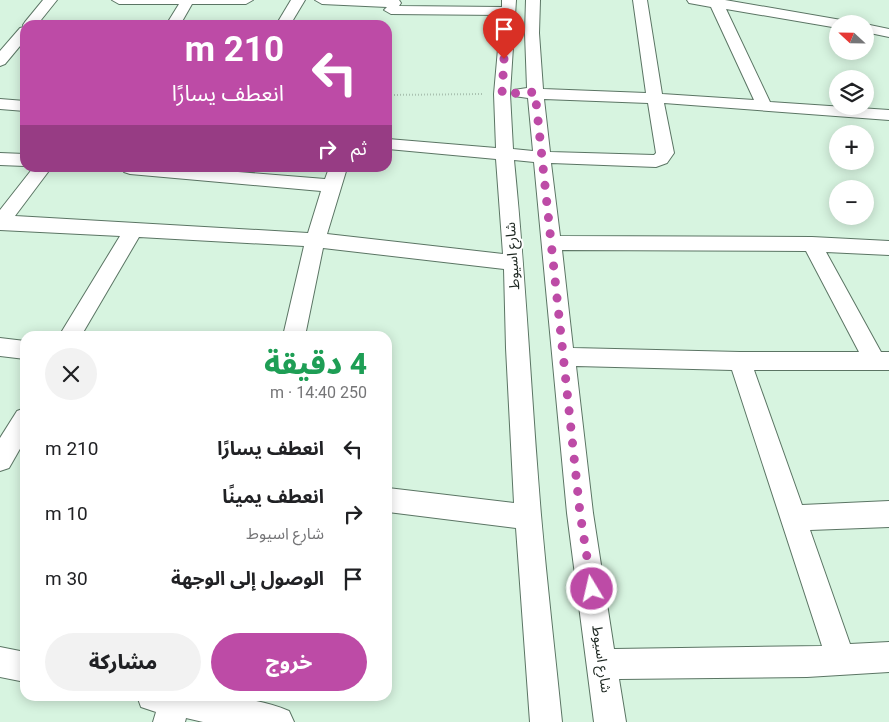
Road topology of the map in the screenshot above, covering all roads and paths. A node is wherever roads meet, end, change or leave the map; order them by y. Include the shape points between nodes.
1 (50, 0) edge
2 (119, 0) edge
3 (188, 0) edge
4 (246, 0) edge
5 (298, 0) edge
6 (322, 0) edge
7 (533, 0) edge
8 (640, 0) edge
9 (694, 0) edge
10 (717, 2) edge
11 (393, 4) edge
12 (508, 5) edge
13 (34, 20) edge
14 (176, 20) edge
15 (286, 20) edge
16 (388, 20) edge
17 (829, 22) edge
18 (874, 30) edge
19 (889, 33) edge
20 (20, 35) edge
21 (0, 36) edge
22 (20, 38) edge
23 (0, 61) edge
24 (535, 92) junction
25 (502, 94) junction
26 (392, 95) edge
27 (655, 98) junction
28 (0, 104) edge
29 (764, 105) junction
30 (20, 106) edge
31 (889, 115) edge
32 (392, 144) edge
33 (504, 154) junction
34 (542, 157) junction
35 (0, 159) edge
36 (20, 160) edge
37 (39, 172) edge
38 (235, 172) edge
39 (336, 177) edge
40 (0, 222) edge
41 (134, 230) junction
42 (315, 240) junction
43 (551, 243) junction
44 (812, 244) junction
45 (889, 248) edge
46 (514, 263) junction
47 (73, 331) edge
48 (295, 331) edge
49 (0, 347) edge
50 (20, 349) edge
51 (564, 357) junction
52 (740, 361) junction
53 (882, 361) edge
54 (16, 430) edge
55 (0, 460) edge
56 (392, 500) edge
57 (889, 514) edge
58 (528, 517) junction
59 (793, 518) junction
60 (889, 657) edge
61 (841, 660) junction
62 (0, 662) edge
63 (603, 664) junction
64 (20, 667) edge
65 (214, 702) edge
66 (165, 707) edge
67 (278, 722) edge
68 (546, 722) edge
69 (610, 722) edge

1 - 13 street
2 - 3 street
3 - 4 street
3 - 14 street
5 - 15 street
6 - 11 street
7 - 24 street, شارع اسيوط
8 - 27 street
9 - 10 street
10 - 17 street
10 - 29 street
11 - 12 street
11 - 16 street
12 - 25 street, شارع اسيوط
18 - 19 street
20 - 21 street
22 - 23 street
24 - 25 street
24 - 27 street
24 - 34 street, شارع اسيوط
25 - 26 path
25 - 33 street, شارع اسيوط
27 - 29 street
27 - 34 street via 664,139 665,153 661,160
28 - 30 street
29 - 31 street
32 - 33 street
33 - 34 street
33 - 46 street, شارع اسيوط
34 - 43 street, شارع اسيوط
35 - 36 street
37 - 40 street
38 - 39 street
39 - 42 street
40 - 41 street
41 - 42 street
41 - 47 street
42 - 46 street
42 - 48 street
43 - 44 street
43 - 51 street, شارع اسيوط
44 - 45 street
44 - 53 street
46 - 58 street, شارع اسيوط
49 - 50 street
51 - 52 street
51 - 63 street, شارع اسيوط via 580,513
52 - 53 street
52 - 59 street
54 - 55 street
56 - 58 street
57 - 59 street
58 - 68 street, شارع اسيوط
59 - 61 street
60 - 61 street
61 - 63 street
62 - 64 street
63 - 69 street, شارع اسيوط
65 - 66 street
65 - 67 street

